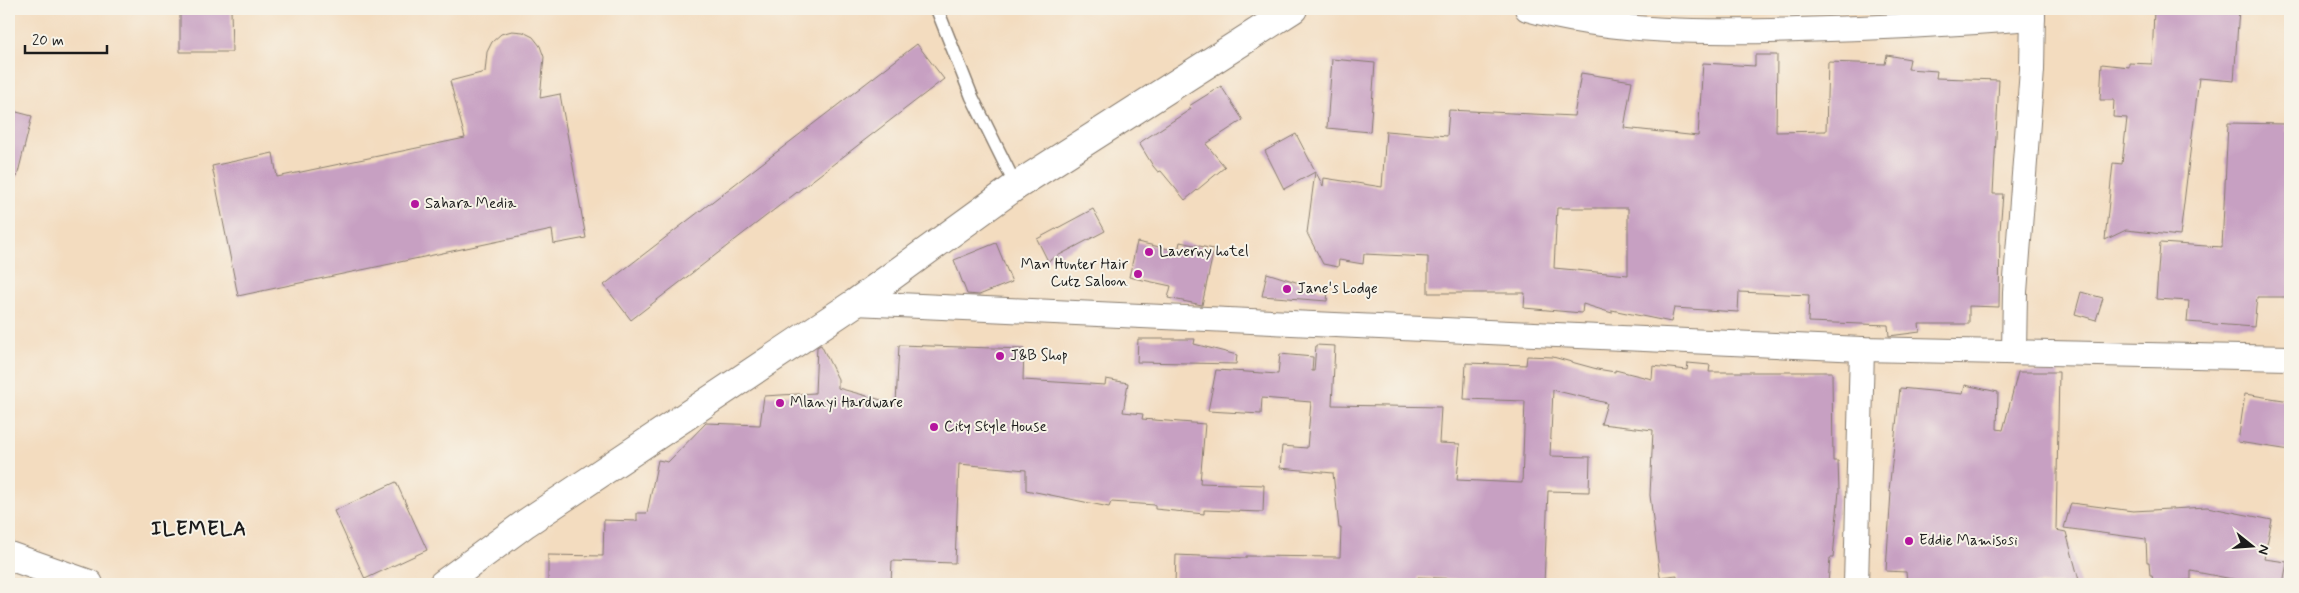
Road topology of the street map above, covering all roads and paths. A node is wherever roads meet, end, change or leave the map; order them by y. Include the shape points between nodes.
1 (937, 9) edge
2 (1292, 9) edge
3 (1527, 9) edge
4 (2033, 14) edge
5 (1016, 186) junction
6 (855, 303) junction
7 (1862, 349) junction
8 (2014, 352) junction
9 (2290, 358) edge
10 (9, 556) edge
11 (89, 584) edge
12 (443, 584) edge
13 (1856, 584) edge

1 - 5 lane via 972,97
2 - 5 street
3 - 4 street via 1608,24 1688,31 1842,29
4 - 8 street
5 - 6 street
6 - 7 street
6 - 12 street via 526,523
7 - 8 street
7 - 13 street
8 - 9 street
10 - 11 street

